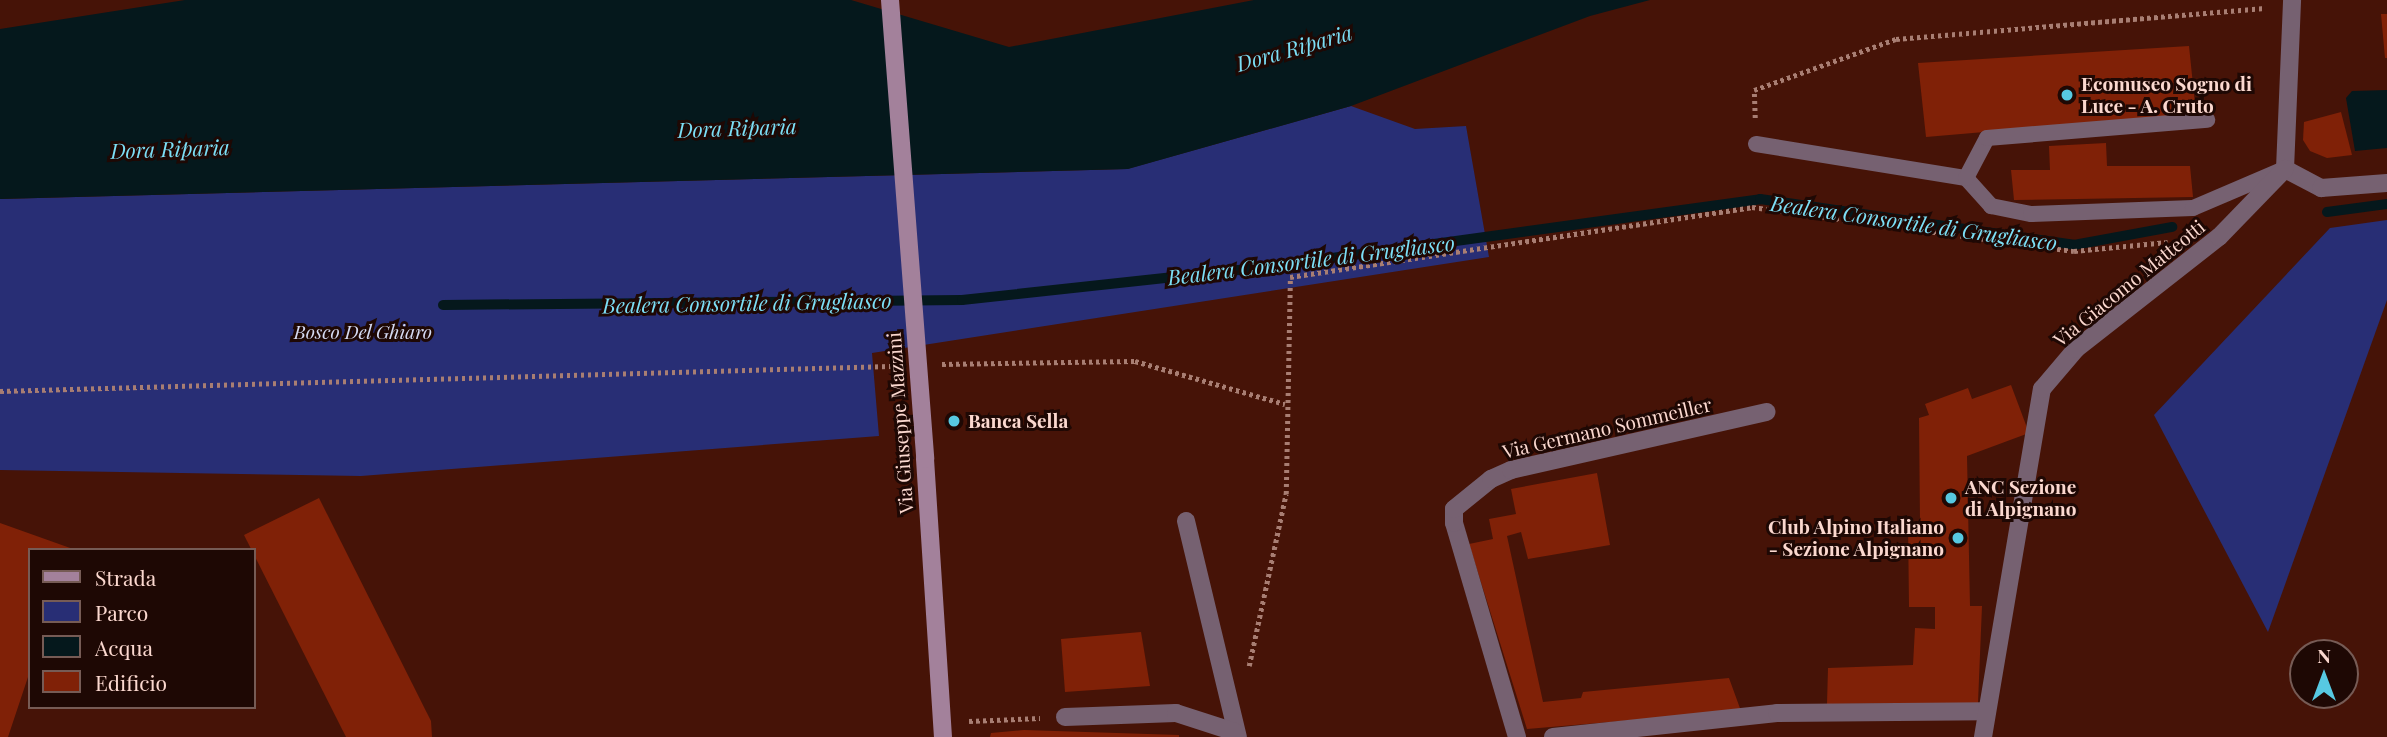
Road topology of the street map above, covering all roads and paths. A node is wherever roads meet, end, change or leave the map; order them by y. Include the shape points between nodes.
1 (890, 0) edge
2 (2292, 0) edge
3 (2265, 8) dead end
4 (2207, 120) dead end
5 (1756, 144) joint
6 (2285, 169) junction
7 (1966, 178) junction
8 (2387, 183) edge
9 (2219, 237) junction
10 (942, 364) dead end
11 (876, 366) dead end
12 (0, 391) edge
13 (1285, 404) junction
14 (1766, 412) dead end
15 (1186, 521) dead end
16 (1246, 679) dead end
17 (1986, 711) junction
18 (940, 717) junction
19 (1065, 717) joint
20 (973, 722) dead end
21 (1237, 734) edge
22 (934, 737) edge
23 (943, 737) edge
24 (1517, 737) edge
25 (1553, 737) edge
26 (1983, 737) edge

1 - 18 street, Via Giuseppe Mazzini, bridge
2 - 6 street
3 - 5 path via 1896,39 1754,90
4 - 7 lane via 1987,138
5 - 7 lane
6 - 7 lane via 2193,208 2031,214 1991,206
6 - 8 street via 2321,188
6 - 9 street, Via Giacomo Matteotti
9 - 13 path via 2074,251 1752,207 1290,277
9 - 17 street, Via Giacomo Matteotti via 2076,349 2042,389
10 - 13 path via 1135,361
11 - 12 path
13 - 16 path via 1286,494
14 - 24 street, Via Germano Sommeiller via 1511,470 1491,479 1454,509 1454,523
15 - 21 street
17 - 25 street via 1777,713
17 - 26 street, Via Giacomo Matteotti
18 - 22 street, Via Giuseppe Mazzini
18 - 23 street, Via Giuseppe Mazzini
19 - 20 path
19 - 21 street via 1176,713

